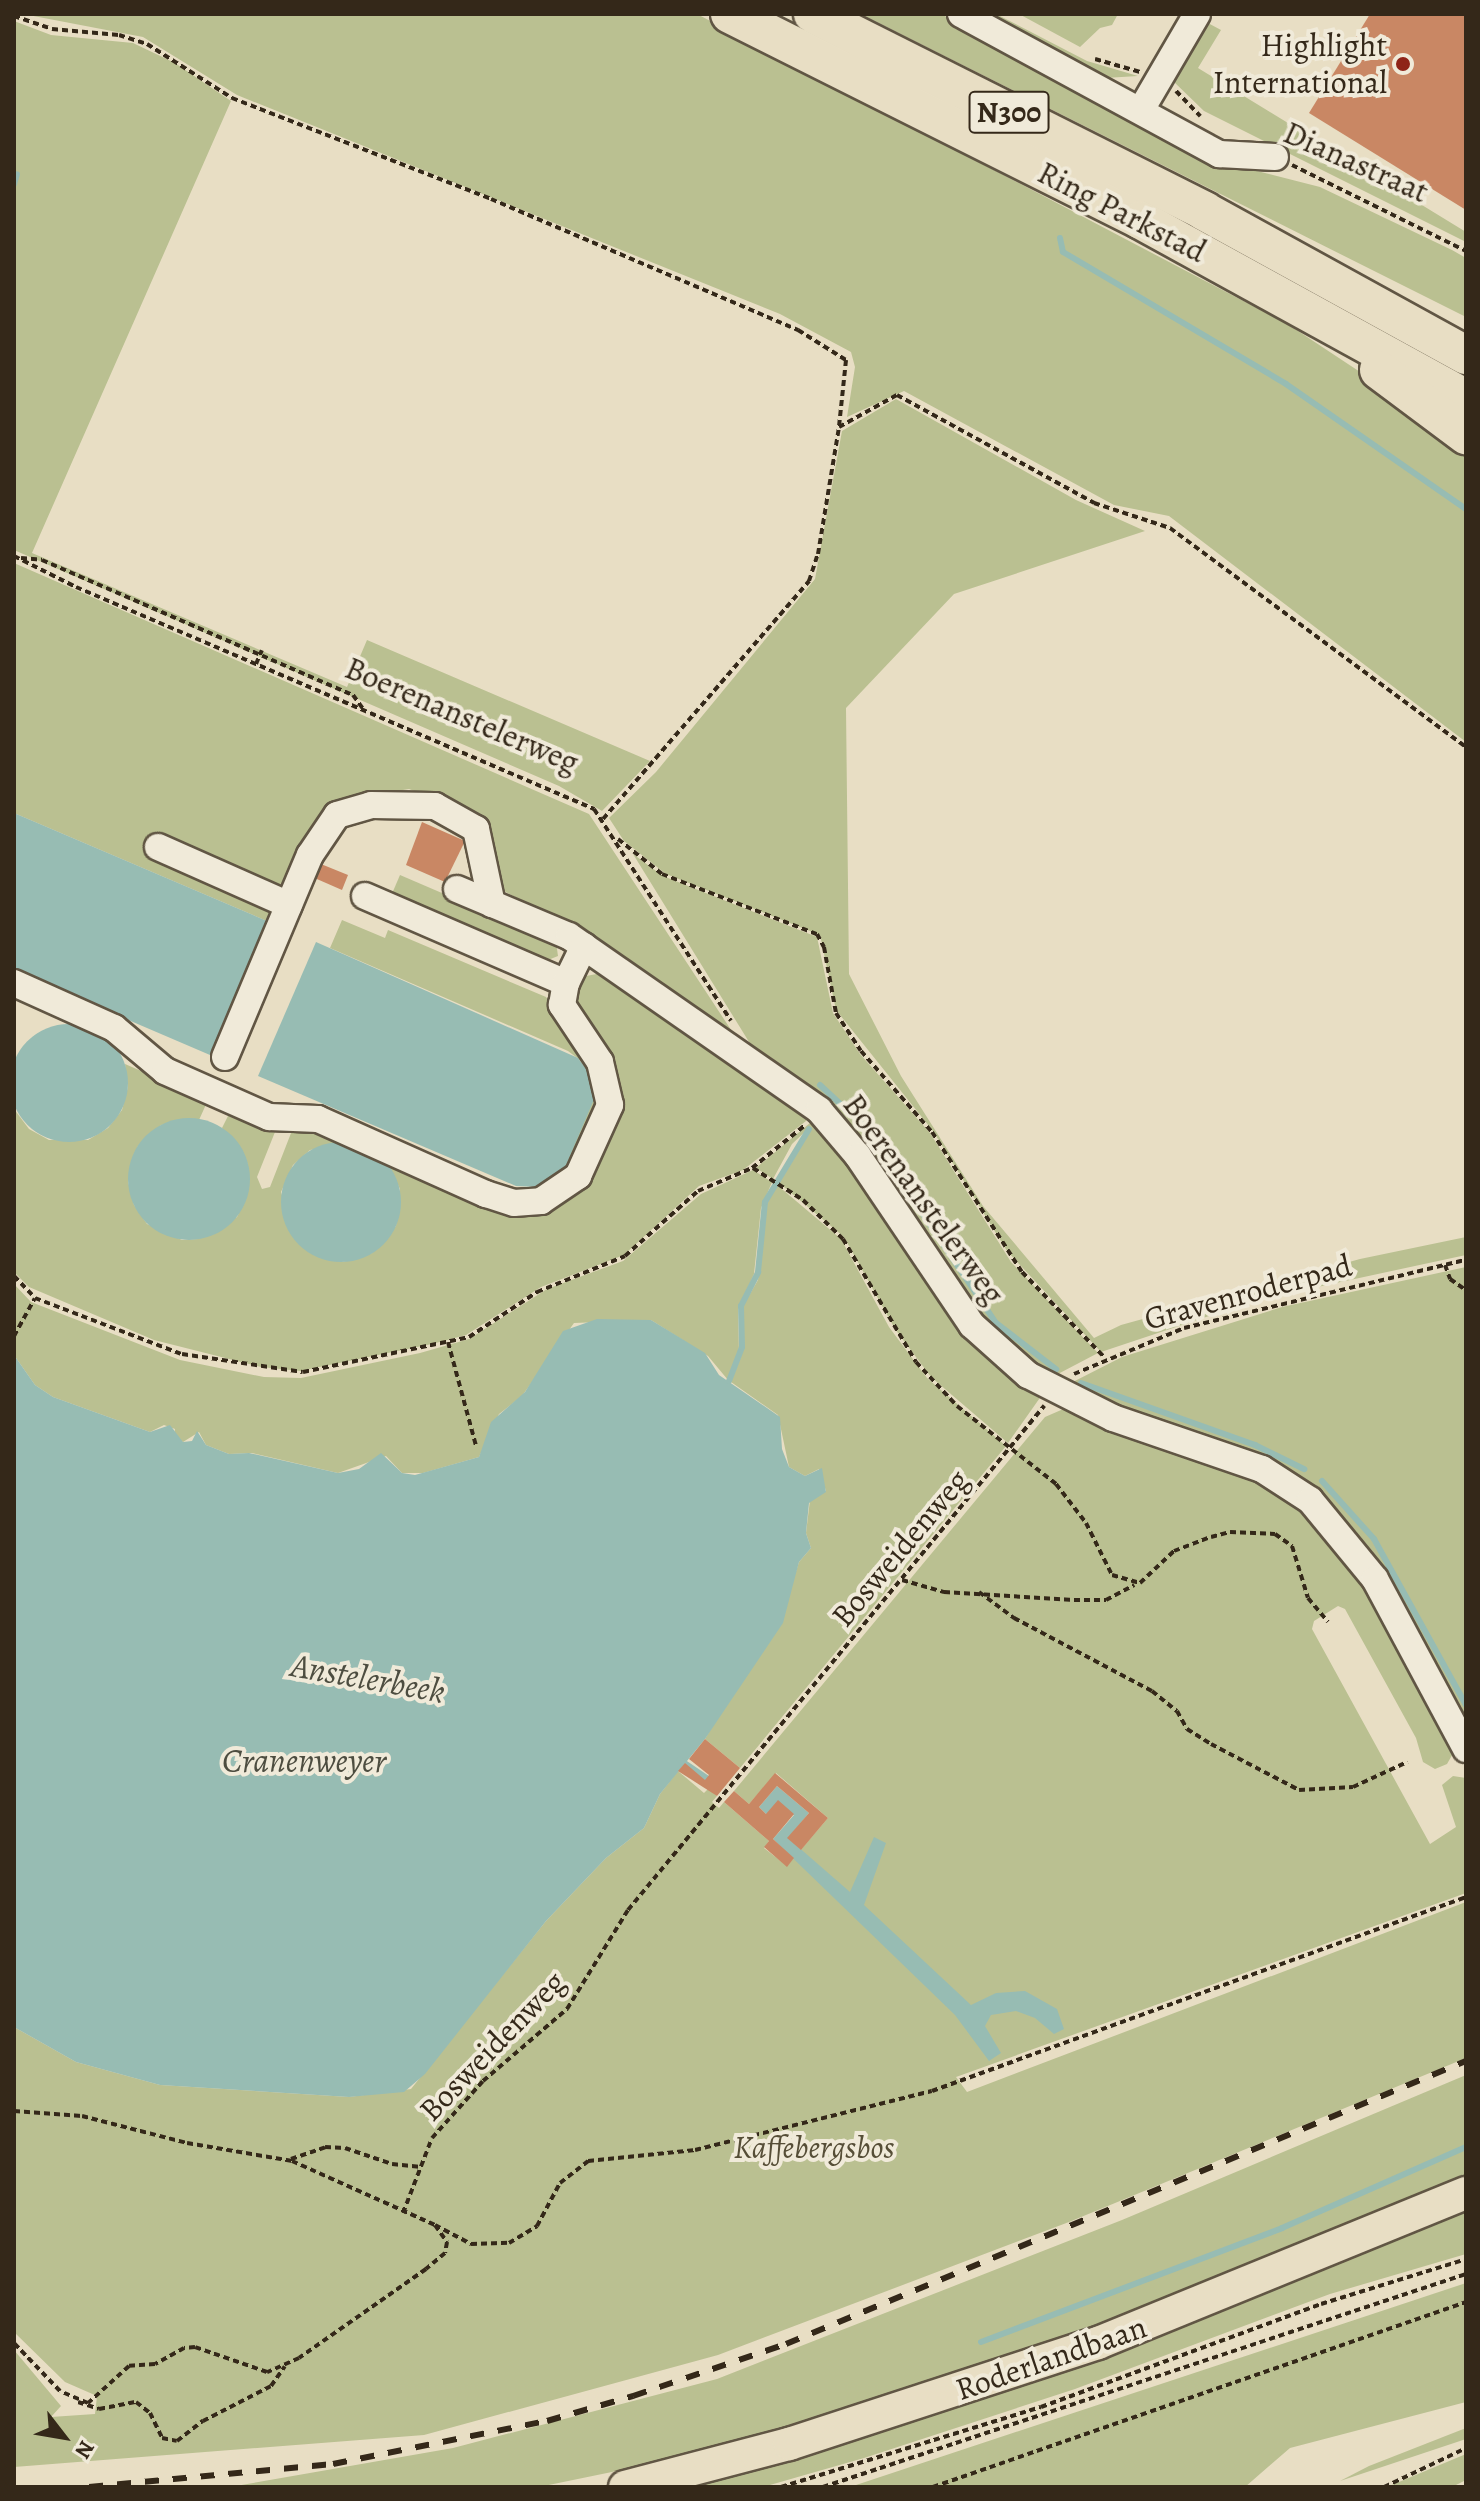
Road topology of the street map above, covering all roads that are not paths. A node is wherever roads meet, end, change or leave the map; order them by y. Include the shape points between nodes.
1 (730, 14) edge
2 (813, 14) edge
3 (961, 14) edge
4 (1197, 14) edge
5 (1141, 110) junction
6 (1275, 157) road end
7 (1204, 211) junction
8 (1316, 313) junction
9 (1466, 325) edge
10 (1466, 355) edge
11 (1466, 399) edge
12 (1466, 435) edge
13 (158, 847) dead end
14 (457, 889) dead end
15 (365, 896) dead end
16 (492, 904) junction
17 (289, 905) junction
18 (584, 946) junction
19 (14, 983) edge
20 (566, 983) junction
21 (225, 1057) dead end
22 (1466, 1749) edge
23 (1466, 2194) edge
24 (625, 2487) edge

1 - 8 highway, Ring Parkstad / N300
2 - 7 highway, Ring Parkstad / N300
3 - 5 street, Dianastraat
4 - 5 street
5 - 6 street, Dianastraat via 1219,154
7 - 9 highway, N300
7 - 10 highway, Ring Parkstad / N300
8 - 11 highway, Ring Parkstad / N300
8 - 12 highway, N300 via 1404,393
13 - 17 street
14 - 16 street, Boerenanstelerweg
15 - 20 street
16 - 17 street via 476,829 435,806 410,804 371,805 331,819
16 - 18 street, Boerenanstelerweg
17 - 21 street
18 - 20 street
18 - 22 street, Boerenanstelerweg via 819,1110 858,1156 972,1325 997,1351 1054,1392 1262,1469 1310,1500 1375,1579
19 - 20 street via 114,1028 165,1071 269,1117 318,1119 514,1203 541,1201 562,1191 588,1161 608,1117 608,1081 562,1005
23 - 24 main road, Roderlandbaan via 1098,2343 789,2444

